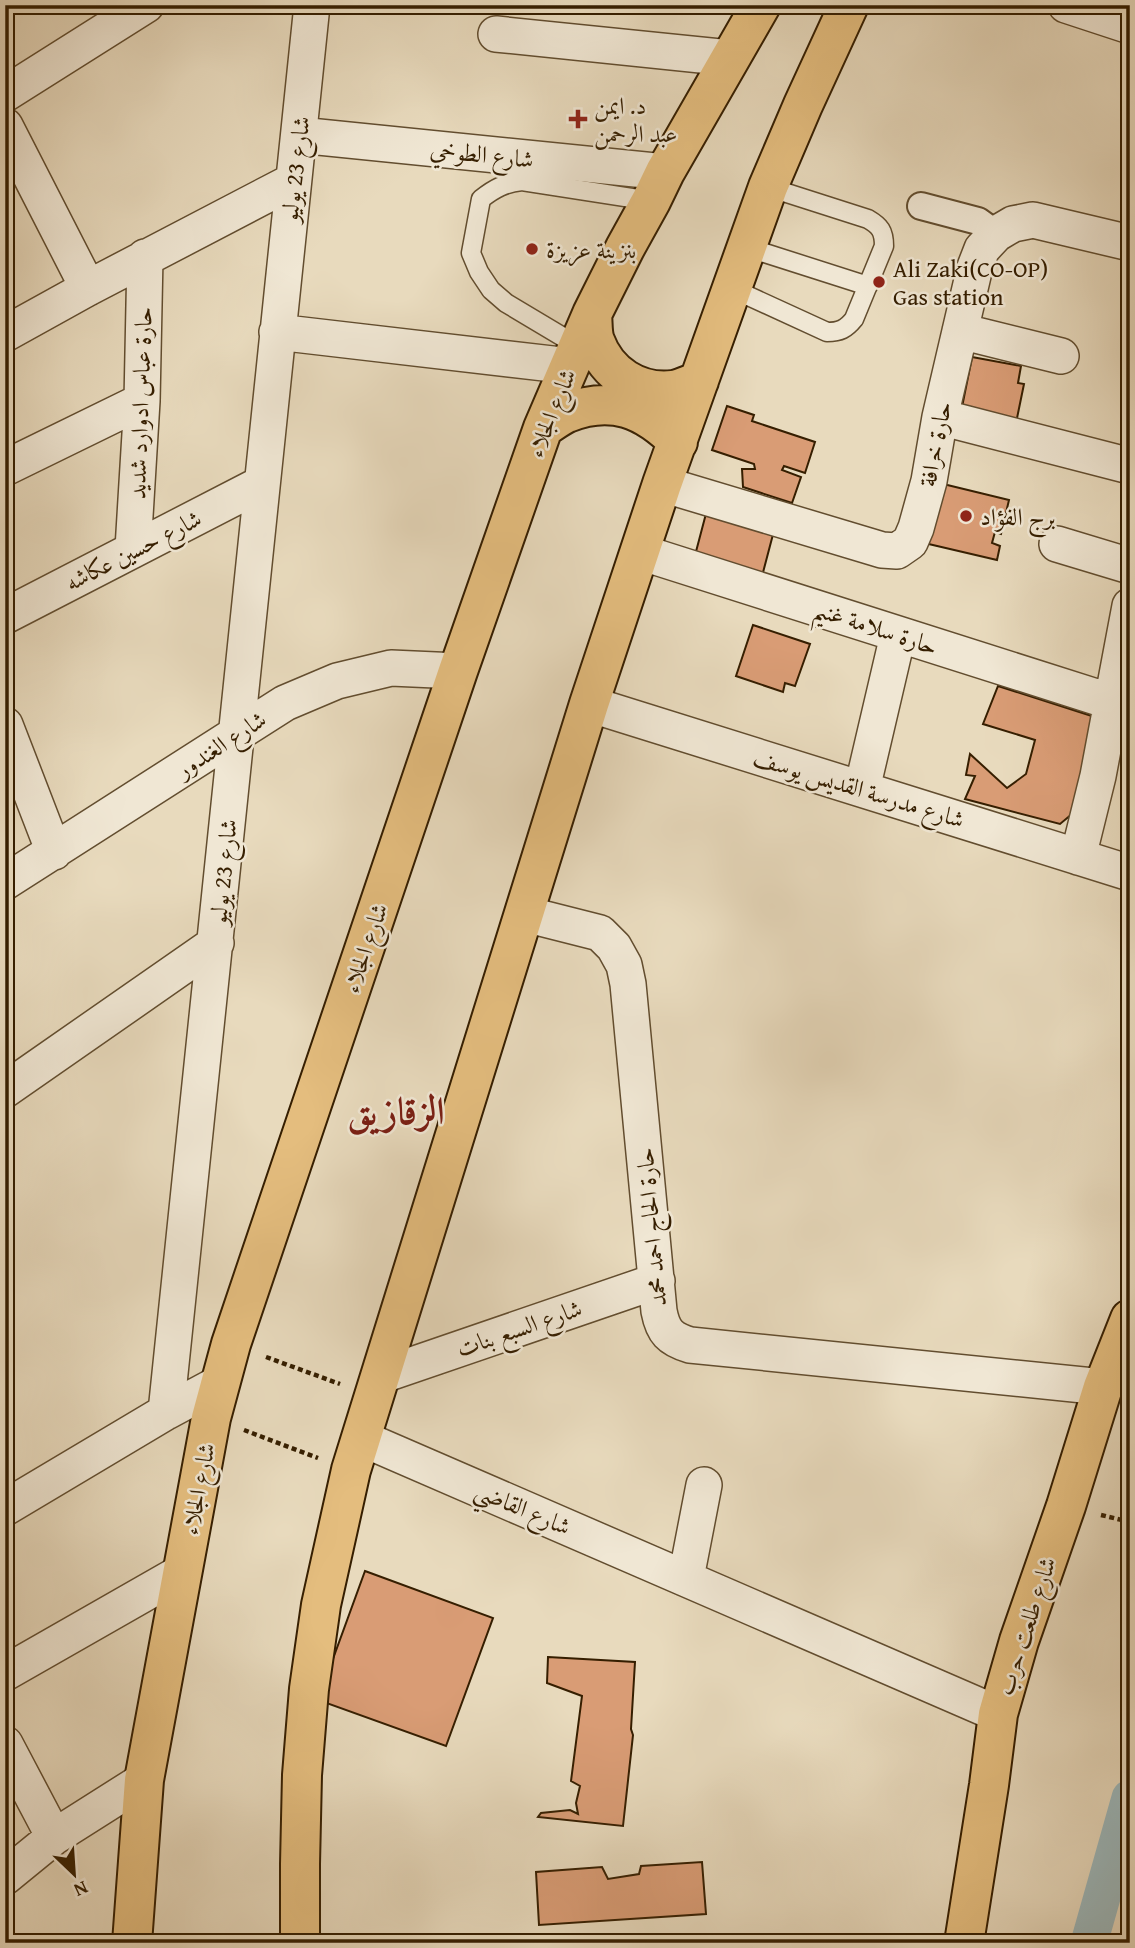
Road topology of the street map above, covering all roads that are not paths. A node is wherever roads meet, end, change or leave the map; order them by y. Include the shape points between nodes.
1 (146, 5) edge
2 (312, 5) edge
3 (761, 5) edge
4 (849, 5) edge
5 (1066, 5) edge
6 (1130, 26) edge
7 (496, 34) dead end
8 (730, 58) junction
9 (5, 94) edge
10 (5, 126) edge
11 (299, 135) junction
12 (293, 181) junction
13 (658, 186) junction
14 (768, 187) junction
15 (921, 206) dead end
16 (996, 234) junction
17 (1130, 243) edge
18 (746, 247) junction
19 (145, 257) junction
20 (868, 286) junction
21 (88, 288) junction
22 (732, 289) junction
23 (960, 331) junction
24 (277, 332) junction
25 (5, 334) edge
26 (580, 342) junction
27 (1061, 356) dead end
28 (699, 381) junction
29 (142, 401) junction
30 (940, 417) junction
31 (543, 428) junction
32 (678, 442) junction
33 (1130, 466) edge
34 (5, 468) edge
35 (261, 484) junction
36 (662, 484) junction
37 (1057, 544) dead end
38 (133, 549) junction
39 (640, 552) junction
40 (1130, 566) edge
41 (1130, 607) edge
42 (5, 616) edge
43 (898, 635) junction
44 (458, 671) junction
45 (1112, 702) junction
46 (589, 704) junction
47 (5, 724) edge
48 (238, 732) junction
49 (862, 789) junction
50 (54, 852) junction
51 (1078, 857) junction
52 (1130, 873) edge
53 (5, 882) edge
54 (525, 914) junction
55 (216, 943) junction
56 (5, 1090) edge
57 (657, 1281) junction
58 (1130, 1319) edge
59 (377, 1386) junction
60 (1103, 1387) junction
61 (216, 1401) junction
62 (166, 1412) junction
63 (356, 1454) junction
64 (704, 1485) dead end
65 (5, 1508) edge
66 (182, 1572) junction
67 (686, 1578) junction
68 (5, 1673) edge
69 (998, 1714) junction
70 (5, 1744) edge
71 (144, 1780) junction
72 (54, 1838) junction
73 (5, 1877) edge
74 (132, 1943) edge
75 (300, 1943) edge
76 (964, 1943) edge

1 - 9 street
2 - 11 street, شارع 23 يوليو
3 - 8 main road, شارع الجلاء
4 - 14 main road
5 - 6 street
7 - 8 street
8 - 13 main road, شارع الجلاء
10 - 21 street
11 - 12 street, شارع 23 يوليو
11 - 13 street, شارع الطوخي
12 - 19 street
12 - 24 street, شارع 23 يوليو
13 - 26 main road, شارع الجلاء
13 - 26 lane via 522,181 507,183 481,198 471,253 491,290 506,303
14 - 18 main road
14 - 20 lane via 877,224 884,233 884,246
15 - 16 street via 978,221
16 - 17 street via 1033,220
16 - 23 street, حارة خرافة via 982,249 975,267
18 - 20 lane
18 - 22 main road
19 - 21 street
19 - 29 street, حارة عباس ادوارد شديد
20 - 22 lane via 854,318 838,332 827,332
21 - 25 street
22 - 28 main road
23 - 27 street
23 - 30 street, حارة خرافة
24 - 26 street
24 - 35 street, شارع 23 يوليو
26 - 28 main road via 594,339 606,362 624,380 648,390 674,390
26 - 31 main road, شارع الجلاء
28 - 32 main road
29 - 34 street
29 - 38 street, حارة عباس ادوارد شديد
30 - 33 street
30 - 36 street, حارة خرافة via 916,528 910,542 897,551
31 - 32 main road via 564,414 613,406 660,424
31 - 44 main road, شارع الجلاء
32 - 36 main road
35 - 38 street, شارع حسين عكاشه
35 - 48 street, شارع 23 يوليو
36 - 39 main road
37 - 40 street
38 - 42 street, شارع حسين عكاشه
39 - 43 street, حارة سلامة غنيم
39 - 46 main road
41 - 45 street
43 - 45 street, حارة سلامة غنيم
43 - 49 street
44 - 48 street, شارع الغندور via 391,668 337,681 285,703
44 - 61 main road, شارع الجلاء via 231,1344
45 - 51 street
46 - 49 street, شارع مدرسة القديس يوسف
46 - 54 main road
47 - 50 street
48 - 50 street, شارع الغندور
48 - 55 street, شارع 23 يوليو
49 - 51 street, شارع مدرسة القديس يوسف
50 - 53 street, شارع الغندور
51 - 52 street, شارع مدرسة القديس يوسف
54 - 57 street, حارة الحاج احمد محمد via 600,933 624,965
54 - 59 main road
55 - 56 street
55 - 62 street, شارع 23 يوليو
57 - 59 street, شارع السبع بنات
57 - 60 street, حارة الحاج احمد محمد via 661,1324 678,1342 690,1345
58 - 60 main road, شارع طلعت حرب
59 - 63 main road
60 - 69 main road, شارع طلعت حرب
61 - 62 street
61 - 66 main road, شارع الجلاء
62 - 65 street
63 - 67 street, شارع القاضي
63 - 75 main road via 321,1605 309,1689 302,1775
64 - 67 street
66 - 68 street
66 - 71 main road, شارع الجلاء
67 - 69 street, شارع القاضي
69 - 76 main road, شارع طلعت حرب
70 - 72 street
71 - 72 street
71 - 74 main road, شارع الجلاء
72 - 73 street

